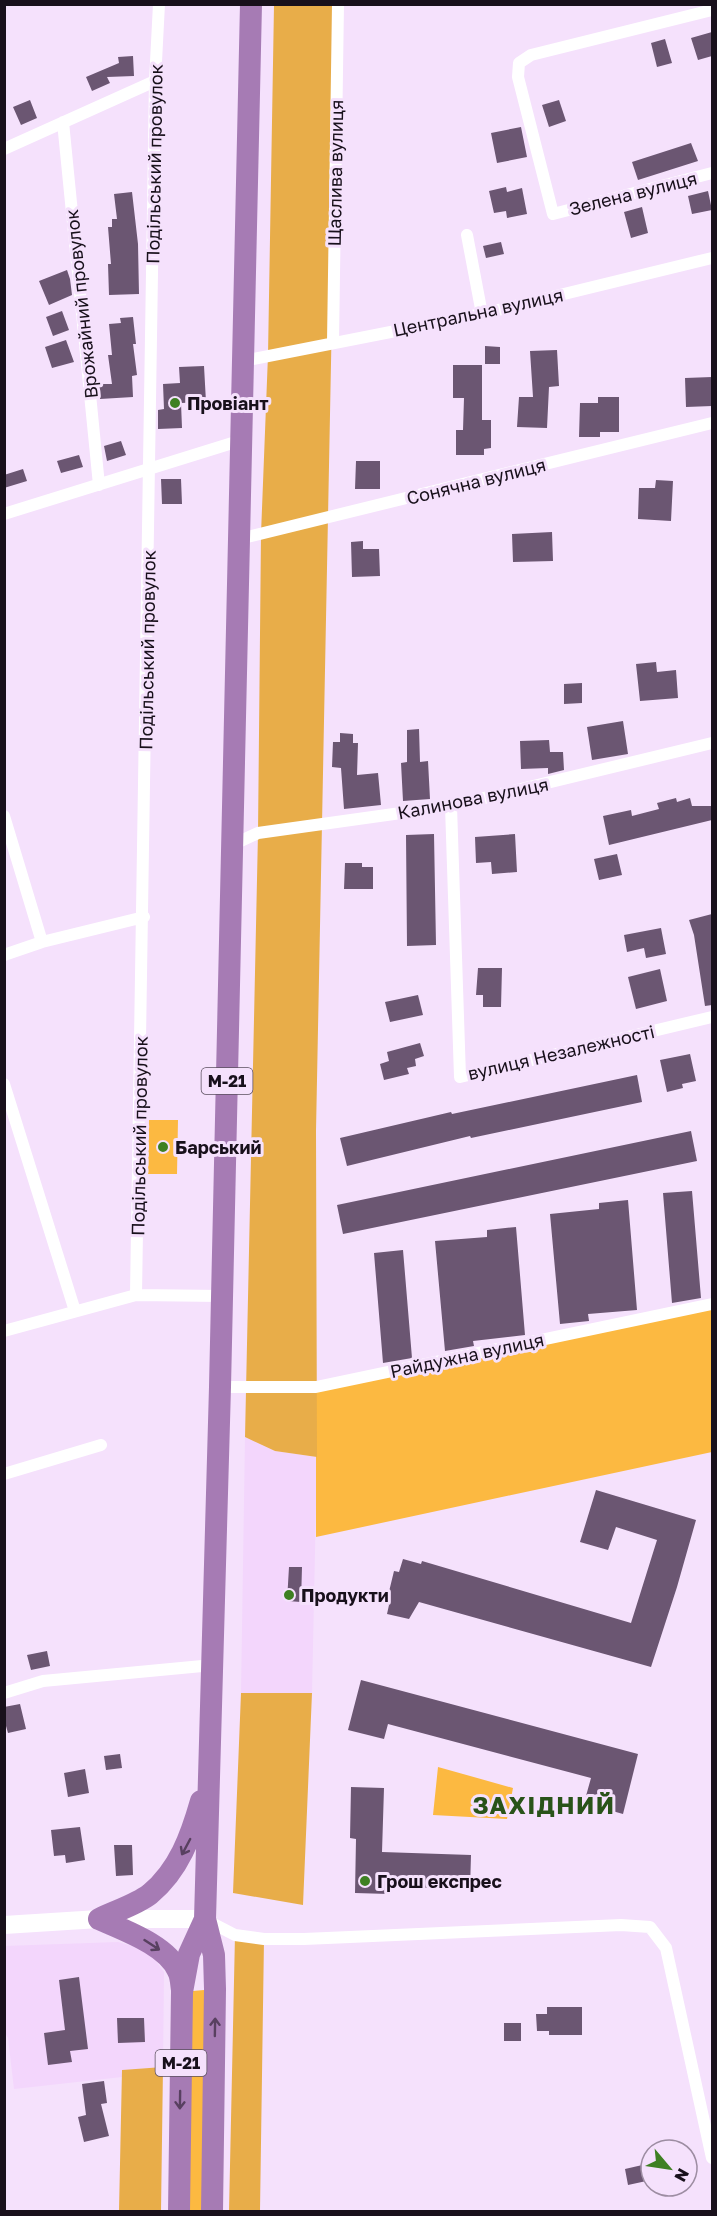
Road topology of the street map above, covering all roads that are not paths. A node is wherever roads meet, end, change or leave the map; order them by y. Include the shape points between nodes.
1 (159, 4) edge
2 (252, 4) edge
3 (338, 4) edge
4 (712, 10) edge
5 (155, 81) junction
6 (63, 122) junction
7 (4, 148) edge
8 (712, 173) edge
9 (467, 235) dead end
10 (712, 258) edge
11 (482, 314) junction
12 (333, 342) junction
13 (243, 361) junction
14 (712, 423) edge
15 (242, 440) junction
16 (150, 469) junction
17 (99, 485) junction
18 (4, 514) edge
19 (239, 539) junction
20 (712, 743) edge
21 (451, 806) junction
22 (4, 816) edge
23 (232, 845) junction
24 (144, 916) junction
25 (42, 942) junction
26 (4, 955) edge
27 (712, 1017) edge
28 (4, 1084) edge
29 (136, 1295) junction
30 (222, 1296) junction
31 (712, 1304) edge
32 (75, 1311) junction
33 (4, 1331) edge
34 (220, 1387) junction
35 (101, 1445) dead end
36 (4, 1474) edge
37 (213, 1665) junction
38 (4, 1693) edge
39 (210, 1771) junction
40 (99, 1919) junction
41 (205, 1919) junction
42 (4, 1925) edge
43 (182, 1992) junction
44 (712, 2158) edge
45 (179, 2211) edge
46 (212, 2211) edge

1 - 5 street, Подільський провулок
2 - 13 highway, М-21
3 - 12 street, Щаслива вулиця
4 - 8 street, Зелена вулиця via 531,55 519,63 518,77 553,214
5 - 6 street
5 - 16 street, Подільський провулок
6 - 7 street
6 - 17 street, Врожайний провулок
9 - 11 street
10 - 11 street, Центральна вулиця
11 - 12 street, Центральна вулиця
12 - 13 street, Центральна вулиця
13 - 15 highway, М-21
14 - 19 street, Сонячна вулиця
15 - 16 street
15 - 19 highway, М-21
16 - 17 street
16 - 24 street, Подільський провулок
17 - 18 street
19 - 23 highway, М-21
20 - 21 street, Калинова вулиця
21 - 23 street, Калинова вулиця via 258,833
21 - 27 street, вулиця Незалежності via 460,1077
22 - 25 street
23 - 30 highway, М-21
24 - 25 street
24 - 29 street, Подільський провулок
25 - 26 street
28 - 32 street
29 - 30 street
29 - 32 street
30 - 34 highway, М-21
31 - 34 street, Райдужна вулиця via 316,1387
32 - 33 street
34 - 37 highway, М-21
35 - 36 street
37 - 38 street via 43,1681
37 - 39 highway, М-21
39 -> 40 highway via 191,1837 166,1878 148,1895
39 - 41 highway, М-21
40 - 41 main road
40 - 42 main road
40 -> 43 highway via 160,1950 179,1971
41 - 43 highway, М-21 via 189,1953
41 - 44 street via 235,1935 264,1939 650,1927 666,1948
46 -> 41 highway, М-21 via 215,1989 214,1955
43 -> 45 highway, М-21

